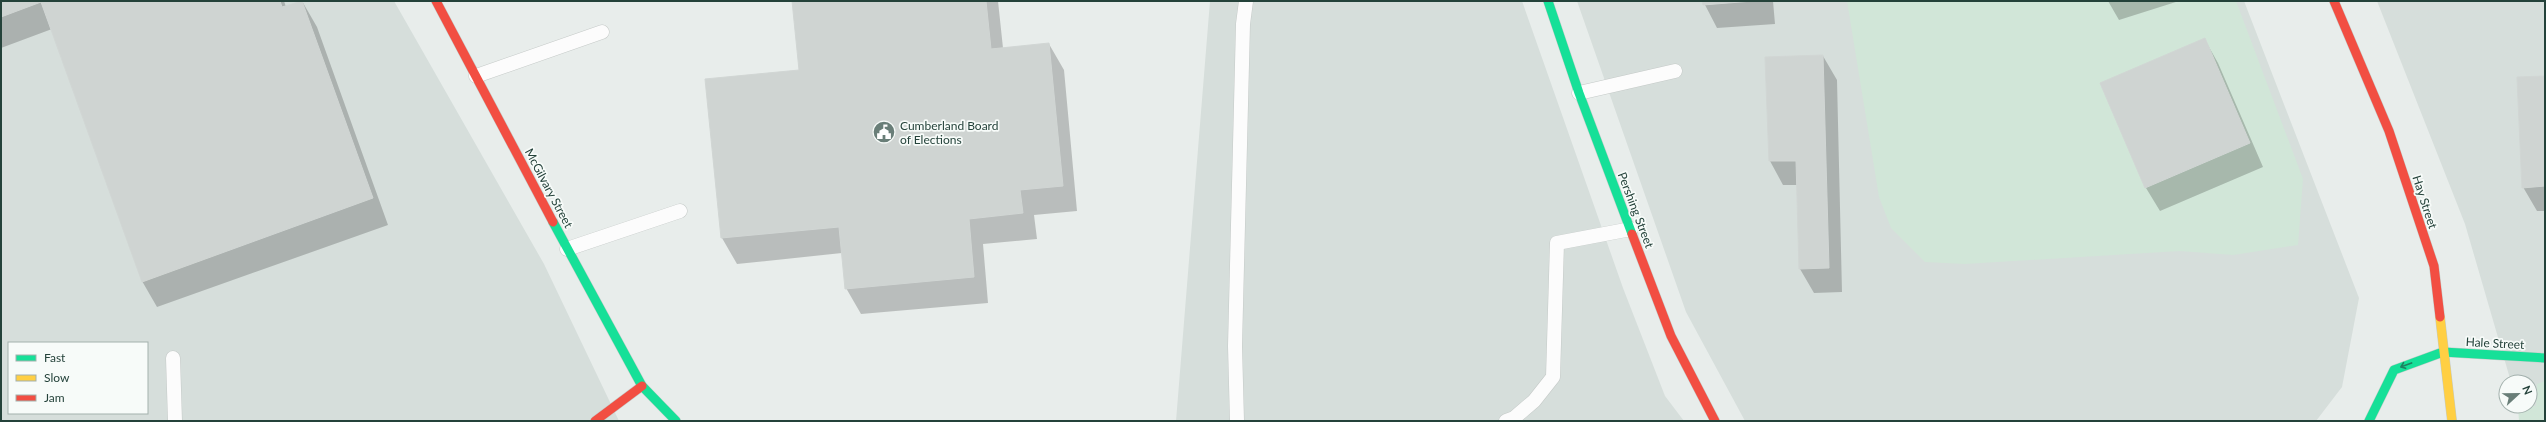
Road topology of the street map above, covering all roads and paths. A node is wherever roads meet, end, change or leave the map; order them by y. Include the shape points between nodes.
1 (436, 1) edge
2 (1246, 1) edge
3 (1548, 1) edge
4 (2334, 1) edge
5 (602, 32) dead end
6 (1675, 71) dead end
7 (476, 76) junction
8 (1579, 93) junction
9 (680, 211) dead end
10 (1631, 229) junction
11 (568, 249) junction
12 (2443, 352) junction
13 (173, 358) dead end
14 (2545, 358) edge
15 (642, 386) junction
16 (175, 421) edge
17 (595, 421) edge
18 (676, 421) edge
19 (1237, 421) edge
20 (1506, 421) edge
21 (1715, 421) edge
22 (2369, 421) edge
23 (2452, 421) edge

1 - 7 street, McGilvary Street
2 - 19 lane via 1243,24 1235,346
3 - 8 street, Pershing Street
4 - 12 street, Hay Street via 2389,131 2434,266
5 - 7 lane
6 - 8 lane
7 - 11 street, McGilvary Street
8 - 10 street, Pershing Street
9 - 11 lane
10 - 20 lane via 1558,243 1553,377 1534,401 1514,418
10 - 21 street, Pershing Street via 1671,336
11 - 15 street, McGilvary Street
12 - 14 street, Hale Street
12 -> 22 street via 2394,370
12 - 23 street, Hay Street
13 - 16 lane
15 - 17 street
15 - 18 street, McGilvary Street

